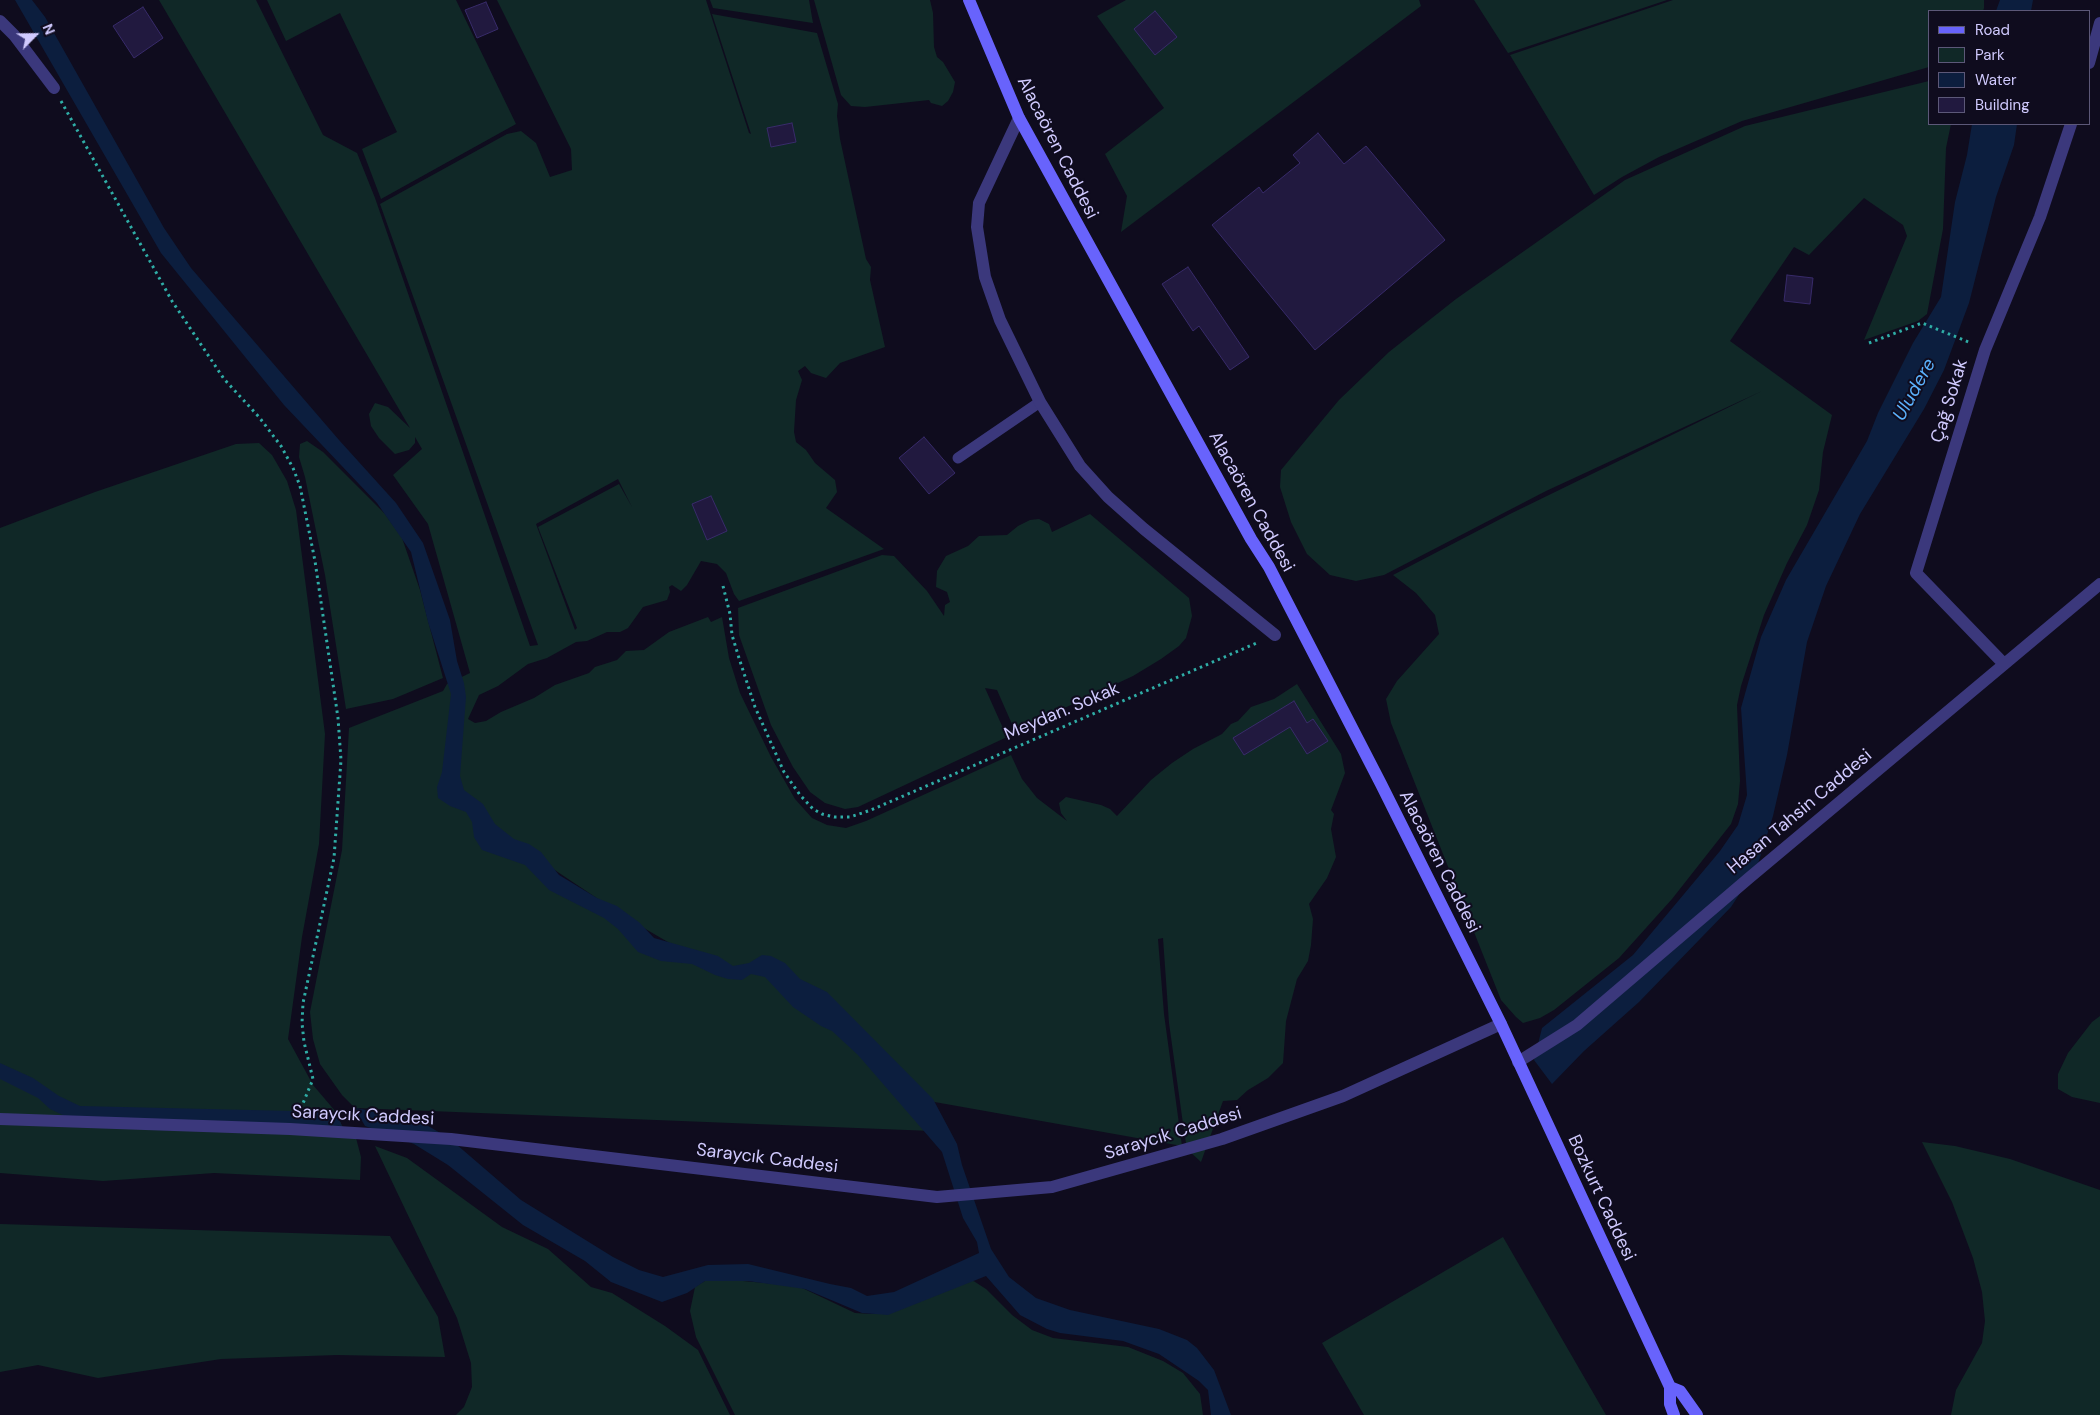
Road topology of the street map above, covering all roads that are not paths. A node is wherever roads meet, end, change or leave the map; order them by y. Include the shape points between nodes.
1 (969, 0) edge
2 (0, 21) edge
3 (2100, 23) edge
4 (2090, 58) edge
5 (54, 88) road end
6 (1019, 118) junction
7 (2071, 125) edge
8 (1040, 402) junction
9 (958, 458) dead end
10 (2100, 584) edge
11 (1275, 635) road end
12 (2004, 664) junction
13 (1500, 1024) junction
14 (1518, 1062) junction
15 (0, 1119) edge
16 (1670, 1387) junction
17 (1674, 1415) edge
18 (1697, 1415) edge

1 - 6 street, Alacaören Caddesi
2 - 5 street
3 - 4 street
6 - 8 street via 979,203 977,227 985,277 1000,320
6 - 13 street, Alacaören Caddesi via 1269,567
7 - 12 street, Çağ Sokak via 2040,217 1985,350 1916,573
8 - 9 lane
8 - 11 street via 1080,466 1108,497
10 - 12 street, Hasan Tahsin Caddesi
12 - 14 street, Hasan Tahsin Caddesi via 1577,1025
13 - 14 street, Bozkurt Caddesi
13 - 15 street, Saraycık Caddesi via 1343,1096 1222,1139 1052,1187 937,1197 451,1139 290,1129
14 - 16 street, Bozkurt Caddesi
16 - 17 street, Bozkurt Caddesi
16 - 18 street, Bozkurt Caddesi via 1680,1391

